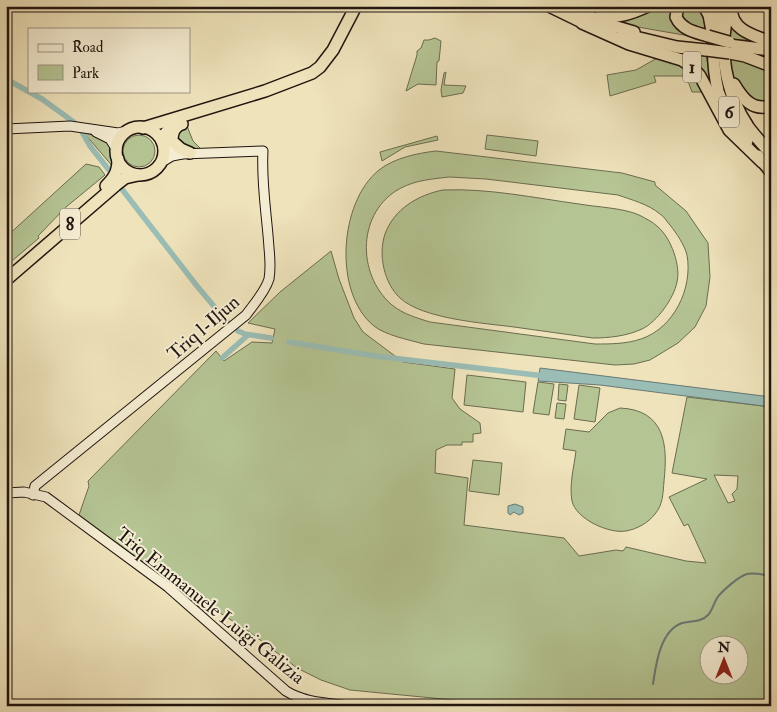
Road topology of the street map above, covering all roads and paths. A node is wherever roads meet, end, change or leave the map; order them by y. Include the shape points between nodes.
1 (356, 6) edge
2 (364, 6) edge
3 (549, 6) edge
4 (568, 6) edge
5 (648, 6) edge
6 (678, 6) edge
7 (704, 6) edge
8 (720, 6) edge
9 (731, 6) edge
10 (585, 20) junction
11 (771, 42) edge
12 (708, 43) junction
13 (728, 49) junction
14 (771, 50) edge
15 (771, 66) edge
16 (771, 106) edge
17 (182, 124) junction
18 (6, 128) edge
19 (143, 128) junction
20 (87, 129) junction
21 (127, 131) junction
22 (163, 144) junction
23 (117, 154) junction
24 (186, 154) junction
25 (771, 154) edge
26 (162, 162) junction
27 (762, 162) junction
28 (771, 172) edge
29 (138, 175) junction
30 (6, 272) edge
31 (6, 280) edge
32 (50, 474) junction
33 (6, 493) edge
34 (33, 495) junction
35 (46, 497) junction
36 (6, 498) edge
37 (351, 706) edge

1 - 19 highway via 334,50 312,73 265,91
2 - 17 highway via 335,56 314,81
3 - 10 highway, 1
4 - 10 highway, 1
5 - 10 highway via 625,16
6 - 12 highway via 676,17 682,26
7 - 12 highway via 709,15
8 - 12 highway, 6
9 - 11 highway via 737,26 750,35
9 - 13 highway, 6 via 724,34
10 - 12 highway via 652,42
10 - 27 highway, 1 via 629,44 682,60 692,67 729,130
12 - 13 highway, bridge
12 - 27 highway, 6 via 718,92
13 - 14 highway
13 - 15 highway
13 - 16 highway via 732,82 746,102 758,107
13 - 25 highway, 6 via 733,97 749,127
17 - 22 highway via 164,134
17 - 24 highway via 175,128 172,141
18 - 20 street
19 - 21 highway
19 - 22 highway via 158,134
20 - 21 street
20 - 23 street via 110,139
21 - 23 highway, 8 via 118,143
22 - 24 street
22 - 26 highway
23 - 29 highway via 126,170
23 - 30 highway, 8 via 118,170 111,181
24 - 26 street via 172,156
24 - 32 street, Triq l-Iljun via 263,151 262,173 271,267 268,281 246,315
26 - 29 highway, 8 via 152,172
27 - 28 highway, 1
29 - 31 highway, 8 via 125,178 116,185
32 - 34 street, Triq l-Iljun via 35,486
32 - 35 street via 44,490
33 - 34 street
34 - 35 street, Triq Emmanuele Luigi Galizia
34 - 36 street
35 - 37 street, Triq Emmanuele Luigi Galizia via 168,587 286,691 307,701

